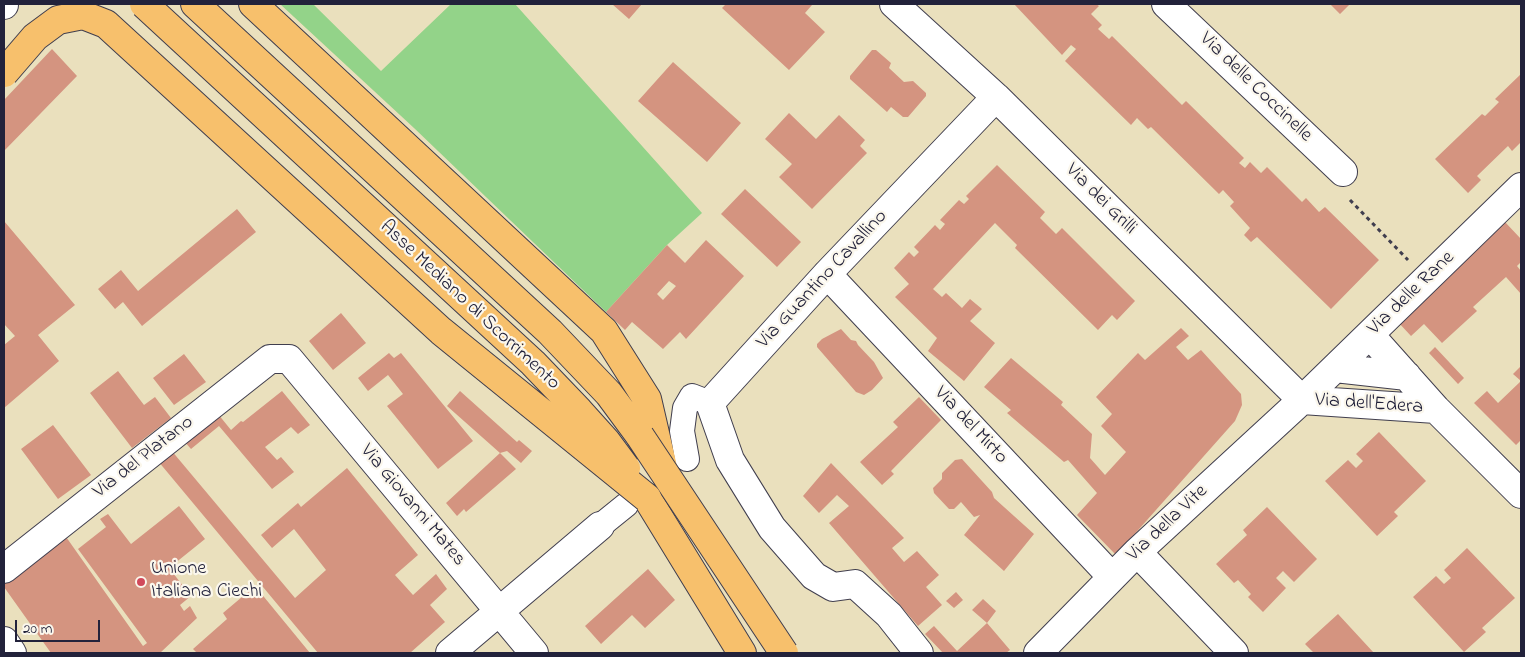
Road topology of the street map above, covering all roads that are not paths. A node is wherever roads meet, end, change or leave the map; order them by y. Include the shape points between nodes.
1 (144, 4) edge
2 (194, 4) edge
3 (253, 4) edge
4 (894, 4) edge
5 (1166, 4) edge
6 (4, 73) edge
7 (996, 97) junction
8 (1343, 172) road end
9 (1521, 187) edge
10 (827, 274) junction
11 (1370, 335) junction
12 (289, 360) joint
13 (1335, 368) junction
14 (1407, 376) junction
15 (1302, 400) junction
16 (710, 403) junction
17 (1436, 410) junction
18 (675, 464) junction
19 (1517, 481) edge
20 (637, 501) junction
21 (600, 526) joint
22 (1137, 552) junction
23 (4, 569) edge
24 (1112, 577) junction
25 (499, 611) junction
26 (4, 641) edge
27 (12, 653) edge
28 (450, 653) edge
29 (534, 653) edge
30 (742, 653) edge
31 (784, 653) edge
32 (919, 653) edge
33 (1038, 653) edge
34 (1234, 653) edge

1 - 20 highway, Asse Mediano di Scorrimento, bridge via 533,363 606,441
2 - 18 highway, Asse Mediano di Scorrimento, bridge via 550,332
3 - 18 highway via 604,331 647,399
4 - 7 street, Via dei Grilli
5 - 8 street, Via delle Coccinelle
6 - 20 highway, bridge via 35,37 58,20 83,15 106,24 441,331
7 - 10 street, Via Guantino Cavallino
7 - 15 street, Via dei Grilli
9 - 11 street, Via delle Rane
10 - 16 street, Via Guantino Cavallino
10 - 24 street, Via del Mirto
11 - 13 street, Via delle Rane
11 - 14 street, Via dell'Edera
12 - 23 street, Via del Platano via 270,359
12 - 25 street, Via Giovanni Mates
13 - 14 street, Via dell'Edera
13 - 15 street, Via delle Rane
14 - 17 street, Via dell'Edera
15 - 17 street, Via dell'Edera
15 - 22 street, Via della Vite
16 - 18 street via 692,396 685,408
16 - 32 street via 730,460 772,528 814,576 832,587 855,584 889,615
17 - 19 street, Via dell'Edera
18 - 31 highway, Asse Mediano di Scorrimento, bridge
20 - 21 street
20 - 30 highway, Asse Mediano di Scorrimento
21 - 25 street
22 - 24 street, Via della Vite
22 - 34 street
24 - 33 street, Via della Vite
25 - 28 street
25 - 29 street, Via Giovanni Mates
26 - 27 street

